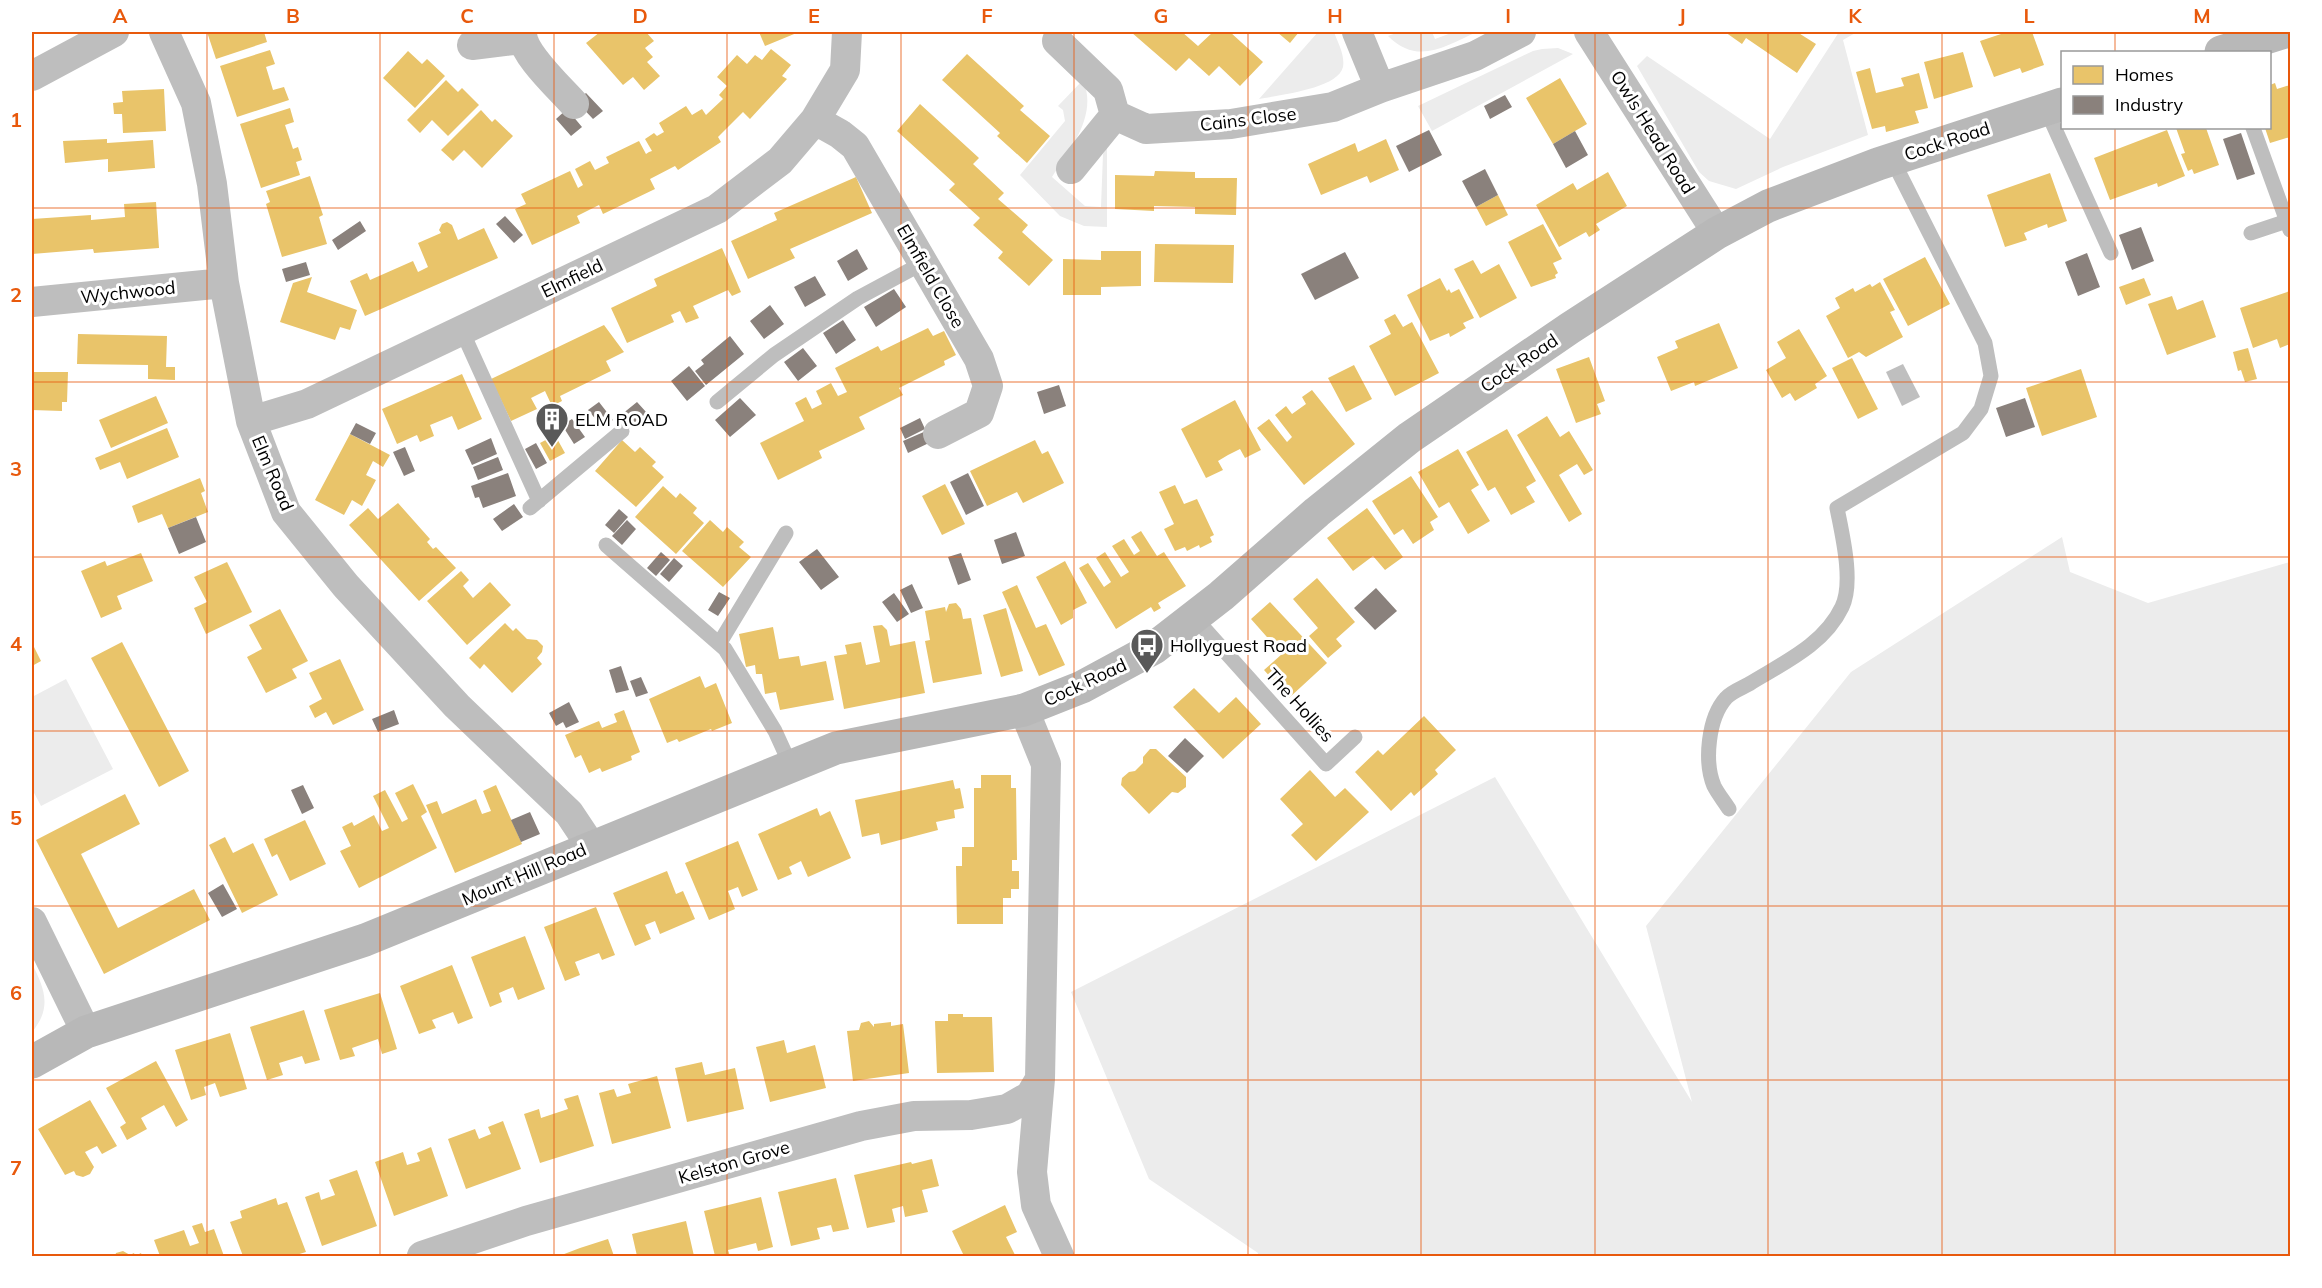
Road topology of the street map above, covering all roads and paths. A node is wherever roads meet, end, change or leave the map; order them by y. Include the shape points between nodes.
1 (114, 32) edge
2 (164, 32) edge
3 (848, 32) edge
4 (1357, 32) edge
5 (1521, 32) edge
6 (1589, 32) edge
7 (2285, 32) edge
8 (522, 35) edge
9 (1058, 41) dead end
10 (472, 45) dead end
11 (2227, 51) edge
12 (32, 76) edge
13 (1380, 88) junction
14 (574, 104) dead end
15 (2054, 106) edge
16 (1115, 115) junction
17 (815, 120) junction
18 (2061, 124) edge
19 (2063, 129) edge
20 (2253, 129) edge
21 (1892, 159) junction
22 (1071, 169) dead end
23 (2289, 225) edge
24 (2251, 232) dead end
25 (1717, 233) junction
26 (2111, 253) dead end
27 (923, 263) junction
28 (224, 283) junction
29 (32, 302) edge
30 (462, 331) junction
31 (717, 402) dead end
32 (251, 421) junction
33 (622, 431) dead end
34 (938, 434) dead end
35 (786, 533) dead end
36 (606, 544) dead end
37 (1194, 616) junction
38 (719, 644) junction
39 (1024, 710) junction
40 (1355, 737) dead end
41 (791, 766) junction
42 (1729, 809) dead end
43 (591, 846) junction
44 (32, 922) edge
45 (86, 1032) junction
46 (32, 1062) edge
47 (1040, 1078) junction
48 (422, 1257) edge
49 (1059, 1257) edge

1 - 12 street
2 - 28 street, Elm Road via 196,103 212,184
3 - 17 street, Elmfield via 845,70
4 - 13 street
5 - 13 street, Cains Close via 1476,56
6 - 25 street, Owls Head Road
7 - 11 street
8 - 10 street
8 - 14 street via 530,54
9 - 16 street via 1108,90
13 - 16 street, Cains Close via 1333,107 1231,123 1146,129
15 - 18 lane
15 - 21 street, Cock Road
16 - 22 street
17 - 27 street, Elmfield Close via 855,146
17 - 30 street, Elmfield via 780,161 717,209
19 - 26 lane
20 - 23 lane
21 - 25 street, Cock Road via 1768,206
21 - 42 lane via 1985,343 1991,376 1981,409 1963,433 1837,508 1848,569 1843,606 1823,633 1801,653 1726,698 1716,716 1710,774
23 - 24 lane
25 - 37 street, Cock Road via 1409,438
27 - 31 lane via 858,298 774,355
27 - 34 street, Elmfield Close via 980,358 988,386 979,413
28 - 29 street, Wychwood
28 - 32 street, Elm Road
30 - 32 street, Elmfield via 307,404
30 - 33 lane via 534,504
32 - 43 street, Elm Road via 286,512 338,577 458,706 569,813
35 - 38 lane
36 - 38 lane
37 - 39 street, Cock Road via 1154,648 1082,687
37 - 40 lane, The Hollies via 1326,764
38 - 41 lane via 775,730
39 - 41 street, Mount Hill Road via 836,748
39 - 47 street via 1046,764
41 - 43 street, Mount Hill Road
43 - 45 street, Mount Hill Road via 365,940
44 - 45 street
45 - 46 street, Mount Hill Road
47 - 48 street, Kelston Grove via 1030,1096 1007,1109 971,1115 914,1116 861,1126 526,1221
47 - 49 street via 1032,1172 1036,1205

